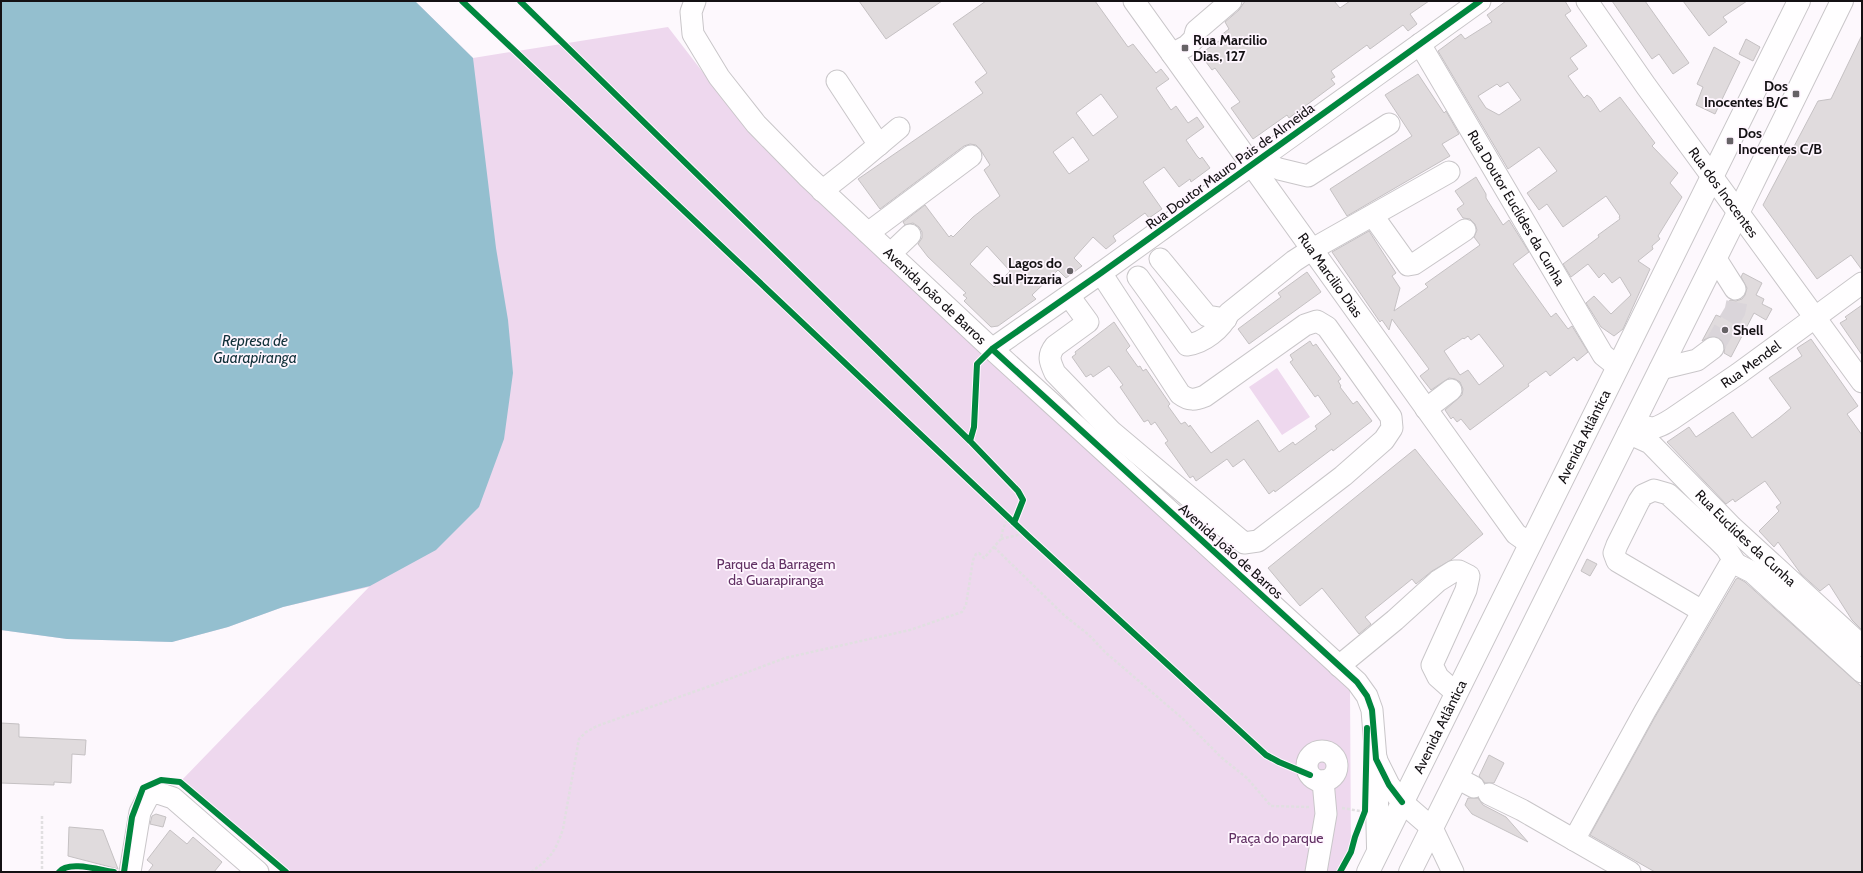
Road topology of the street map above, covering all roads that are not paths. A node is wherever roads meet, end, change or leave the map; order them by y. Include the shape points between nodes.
1 (695, 1) edge
2 (1231, 1) edge
3 (1480, 1) edge
4 (1587, 1) edge
5 (1799, 1) edge
6 (1842, 1) edge
7 (1139, 3) edge
8 (1420, 44) junction
9 (1172, 54) junction
10 (837, 81) dead end
11 (1389, 124) dead end
12 (899, 128) dead end
13 (879, 145) junction
14 (971, 156) dead end
15 (1255, 163) junction
16 (1449, 172) dead end
17 (1712, 177) junction
18 (822, 190) junction
19 (1738, 213) junction
20 (1372, 216) junction
21 (1465, 230) dead end
22 (868, 233) junction
23 (910, 235) dead end
24 (1311, 250) junction
25 (890, 254) junction
26 (1160, 259) dead end
27 (1716, 259) junction
28 (1103, 275) junction
29 (1138, 277) dead end
30 (1862, 283) edge
31 (1735, 290) tunnel mouth
32 (1070, 298) junction
33 (1815, 317) junction
34 (1226, 319) junction
35 (1712, 348) tunnel mouth
36 (992, 349) junction
37 (1618, 367) junction
38 (1660, 369) junction
39 (1862, 382) edge
40 (1451, 390) dead end
41 (1426, 409) junction
42 (1631, 428) junction
43 (1530, 544) junction
44 (1736, 564) junction
45 (1702, 610) junction
46 (1862, 646) edge
47 (1339, 666) junction
48 (1862, 672) edge
49 (1456, 693) junction
50 (1376, 759) junction
51 (1323, 781) dead end
52 (1473, 786) junction
53 (1402, 802) junction
54 (1432, 828) junction
55 (1574, 840) junction
56 (1378, 851) junction
57 (130, 872) edge
58 (258, 872) edge
59 (1316, 872) edge
60 (1368, 872) edge
61 (1410, 872) edge
62 (1453, 872) edge
63 (1630, 872) edge

1 - 18 street, Avenida João de Barros via 691,12 693,34 718,77 756,124
2 - 9 street via 1196,31 1194,39 1187,46
3 - 8 street, Rua Doutor Mauro Pais de Almeida
4 - 17 street, Rua dos Inocentes
5 - 17 main road, Avenida Atlântica
6 - 19 main road
7 - 9 street, Rua Marcilio Dias
8 - 15 street, Rua Doutor Mauro Pais de Almeida
8 - 37 street, Rua Doutor Euclides da Cunha via 1603,355
9 - 15 street, Rua Marcilio Dias
10 - 13 street
11 - 15 street via 1308,176
12 - 13 street
13 - 18 street
14 - 22 street
15 - 24 street, Rua Marcilio Dias
15 - 28 street, Rua Doutor Mauro Pais de Almeida
16 - 20 street
17 - 19 street, Rua dos Inocentes
17 - 37 main road, Avenida Atlântica
18 - 22 street, Avenida João de Barros
19 - 27 main road
19 - 33 street, Rua dos Inocentes
20 - 21 street via 1408,265 1414,264
20 - 24 street
22 - 25 street, Avenida João de Barros
23 - 25 street
24 - 34 street via 1229,313
24 - 41 street, Rua Marcilio Dias
25 - 36 street, Avenida João de Barros
26 - 34 street via 1207,316
27 - 31 street
27 - 38 main road
28 - 32 street, Rua Doutor Mauro Pais de Almeida
28 - 32 street via 1184,397 1197,400 1205,396 1305,325 1318,322 1327,327 1391,417 1390,433 1344,476 1258,541 1244,543 1111,431 1055,373 1050,360 1051,351 1088,322
29 - 34 street via 1187,345 1194,344 1215,331
30 - 33 street, Rua Mendel
32 - 36 street, Rua Doutor Mauro Pais de Almeida
33 - 39 street, Rua dos Inocentes
33 - 42 street, Rua Mendel via 1738,374 1661,426 1649,429
35 - 38 street via 1697,360
36 - 47 street, Avenida João de Barros
37 - 43 main road, Avenida Atlântica
38 - 42 main road
40 - 41 street
41 - 43 street, Rua Marcilio Dias via 1516,534
42 - 46 street, Rua Euclides da Cunha via 1650,443 1732,527
42 - 52 main road
43 - 49 main road, Avenida Atlântica
44 - 45 street via 1729,566
44 - 45 street via 1726,548 1668,494 1654,490 1643,495 1617,545 1614,553 1617,561
44 - 48 street via 1752,572
45 - 55 street
47 - 49 street via 1438,581 1454,571 1459,571 1468,576 1466,590 1432,665 1438,677
47 - 50 street, Avenida João de Barros via 1357,682 1367,696 1372,710
49 - 53 main road, Avenida Atlântica
50 - 53 street, Avenida João de Barros via 1389,786
50 - 56 main road
51 - 59 street via 1326,814
52 - 54 main road
52 - 55 street
53 - 54 street, Avenida João de Barros
53 - 56 main road, Avenida Atlântica
54 - 61 main road
54 - 62 street
55 - 63 street
56 - 60 main road, Avenida Atlântica
57 - 58 street via 140,812 149,795 158,793 173,798

